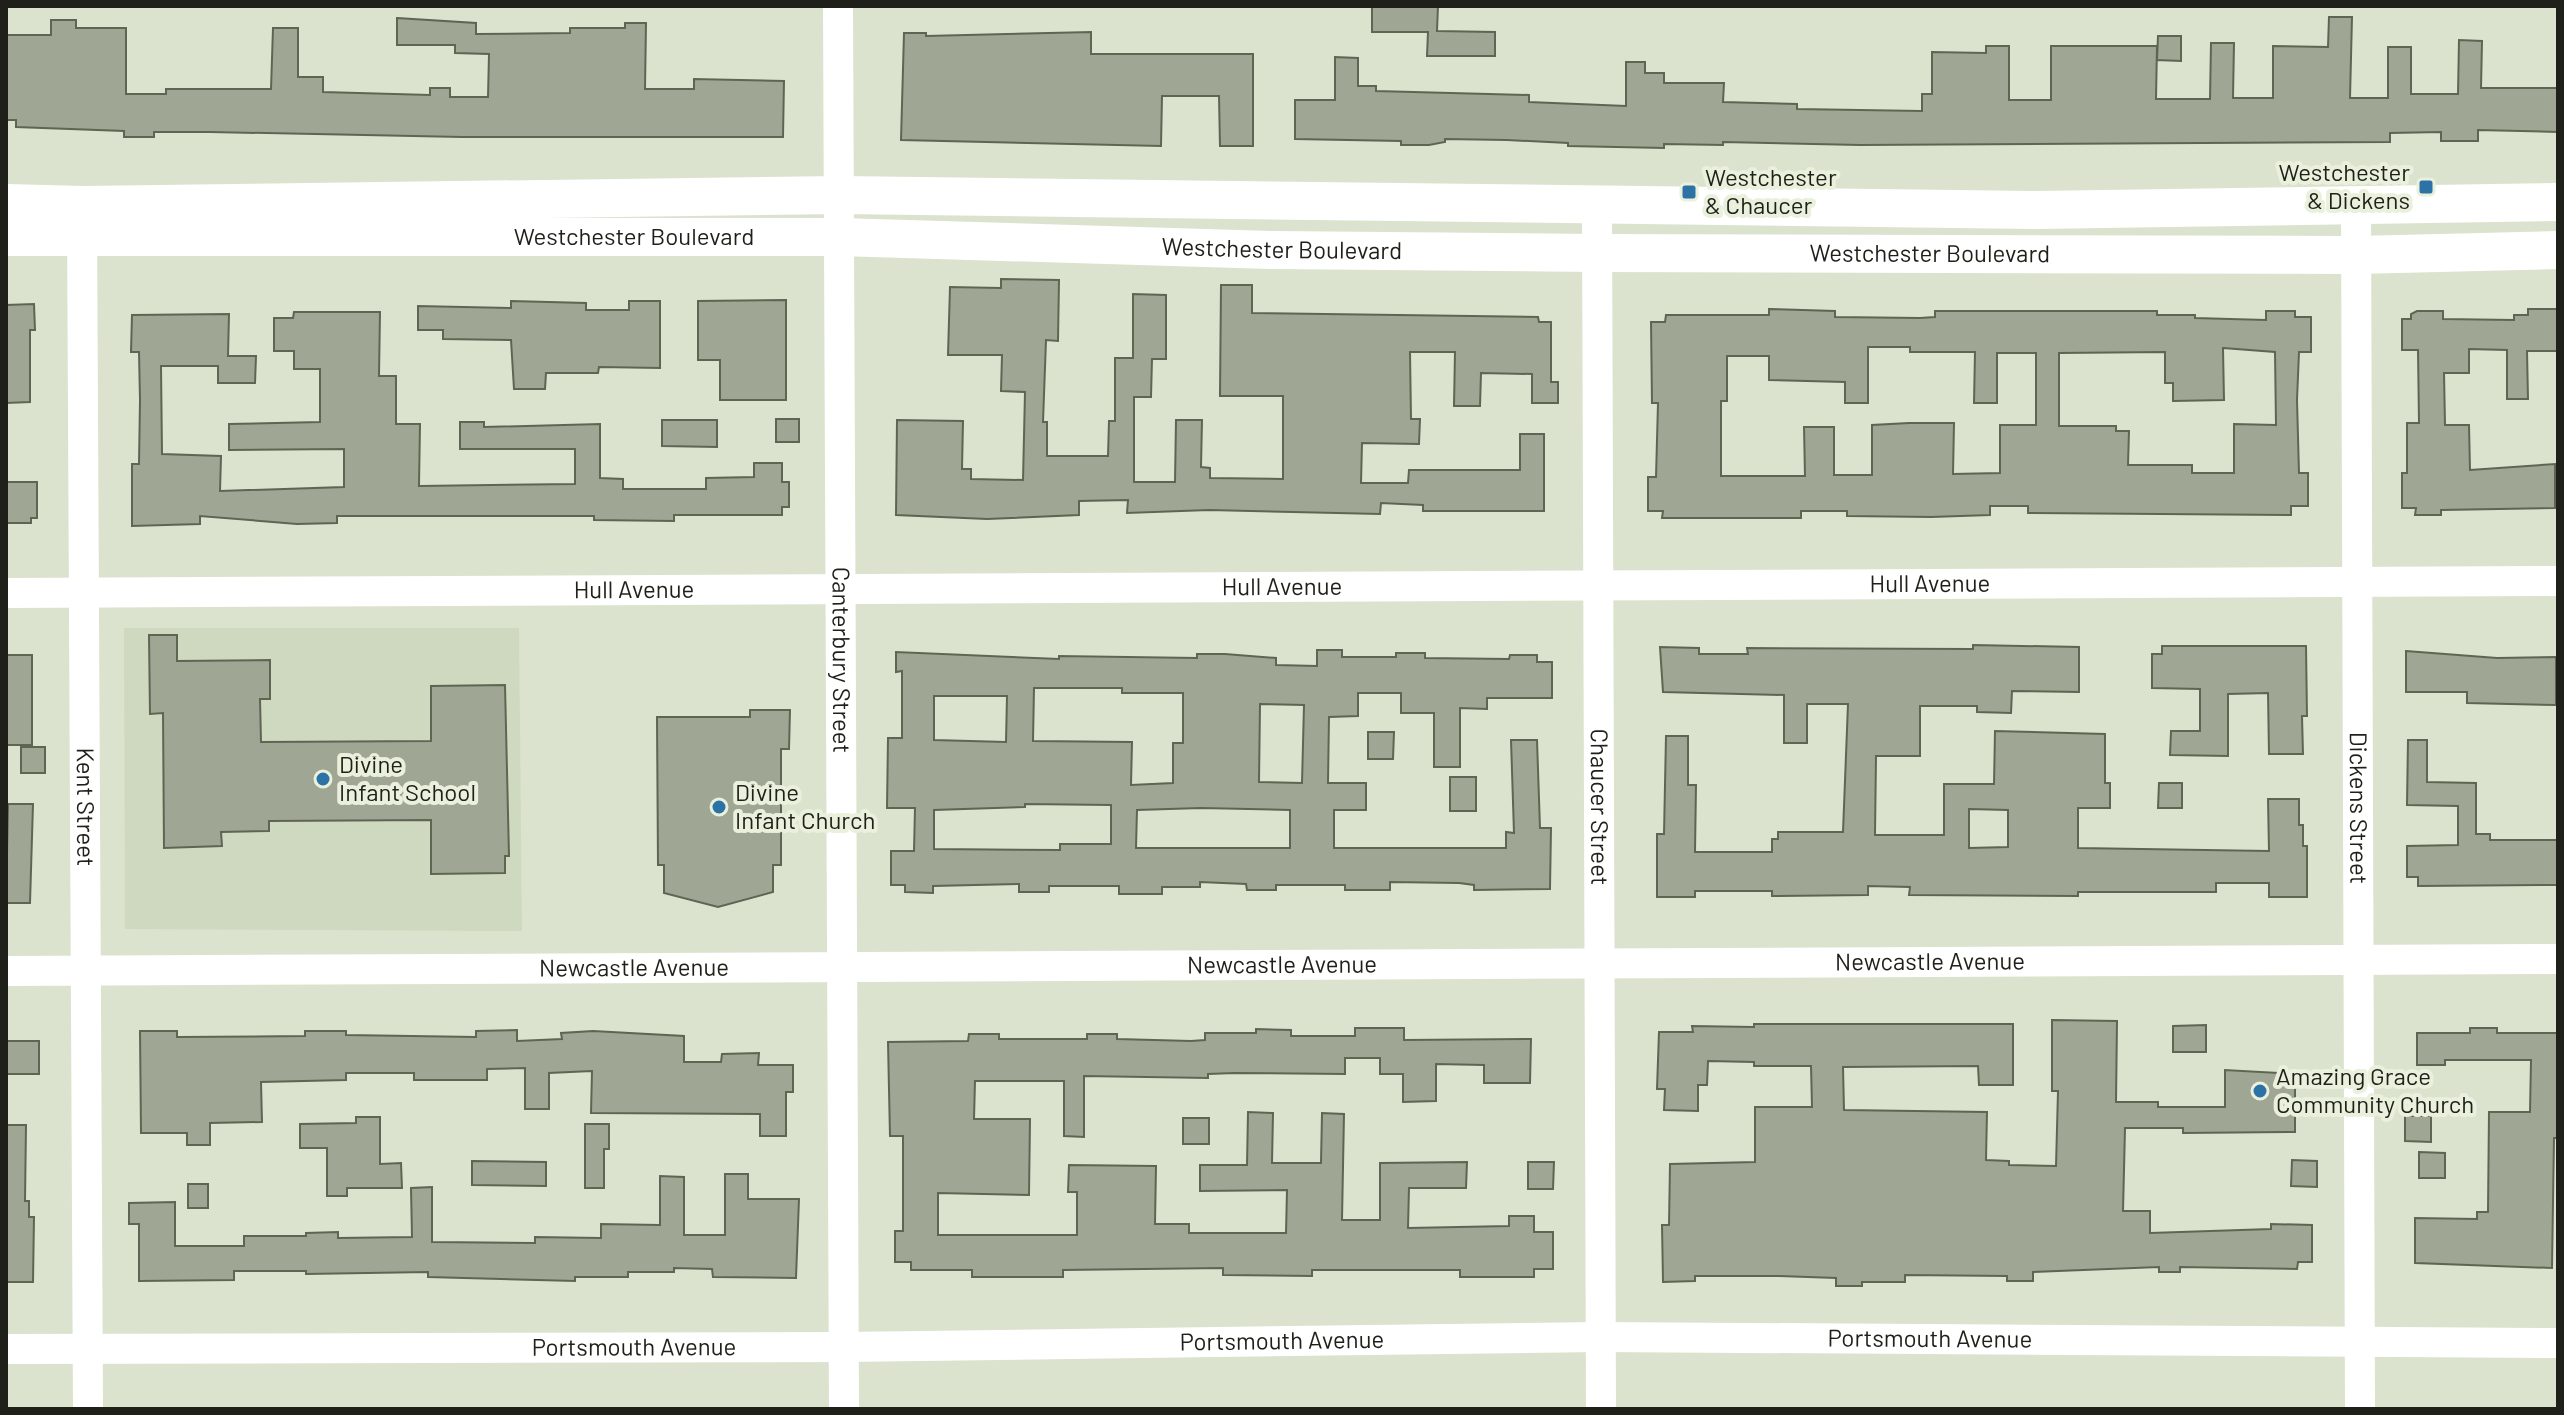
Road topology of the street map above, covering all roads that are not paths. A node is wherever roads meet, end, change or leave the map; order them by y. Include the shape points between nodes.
1 (838, 6) edge
2 (840, 195) junction
3 (2558, 202) edge
4 (6, 203) edge
5 (1597, 205) junction
6 (2356, 206) junction
7 (82, 221) junction
8 (6, 237) edge
9 (840, 237) junction
10 (2558, 250) edge
11 (1597, 253) junction
12 (2356, 255) junction
13 (2357, 581) junction
14 (2558, 581) edge
15 (839, 588) junction
16 (1599, 588) junction
17 (6, 593) edge
18 (84, 593) junction
19 (2558, 959) edge
20 (2358, 960) junction
21 (1600, 964) junction
22 (842, 967) junction
23 (86, 970) junction
24 (6, 971) edge
25 (1600, 1337) junction
26 (2360, 1343) junction
27 (2558, 1343) edge
28 (844, 1347) junction
29 (87, 1348) junction
30 (6, 1349) edge
31 (88, 1409) edge
32 (844, 1409) edge
33 (1601, 1409) edge
34 (2360, 1409) edge

1 - 2 street, Canterbury Street
2 - 5 street, Westchester Boulevard
2 - 7 street, Westchester Boulevard
2 - 9 street, Canterbury Street
3 - 6 street, Westchester Boulevard
4 - 7 street, Westchester Boulevard
5 - 6 street, Westchester Boulevard via 2036,210
5 - 11 street, Chaucer Street
6 - 12 street, Dickens Street
7 - 8 street, Westchester Boulevard
7 - 9 street, Westchester Boulevard
7 - 18 street, Kent Street
9 - 11 street, Westchester Boulevard
9 - 15 street, Canterbury Street
10 - 12 street, Westchester Boulevard
11 - 12 street, Westchester Boulevard
11 - 16 street, Chaucer Street
12 - 13 street, Dickens Street
13 - 14 street, Hull Avenue
13 - 16 street, Hull Avenue
13 - 20 street, Dickens Street
15 - 16 street, Hull Avenue
15 - 18 street, Hull Avenue
15 - 22 street, Canterbury Street
16 - 21 street, Chaucer Street
17 - 18 street, Hull Avenue
18 - 23 street, Kent Street
19 - 20 street, Newcastle Avenue
20 - 21 street, Newcastle Avenue
20 - 26 street, Dickens Street
21 - 22 street, Newcastle Avenue
21 - 25 street, Chaucer Street
22 - 23 street, Newcastle Avenue
22 - 28 street, Canterbury Street
23 - 24 street, Newcastle Avenue
23 - 29 street, Kent Street
25 - 26 street, Portsmouth Avenue
25 - 28 street, Portsmouth Avenue
25 - 33 street, Chaucer Street
26 - 27 street, Portsmouth Avenue
26 - 34 street, Dickens Street
28 - 29 street, Portsmouth Avenue
28 - 32 street, Canterbury Street
29 - 30 street, Portsmouth Avenue
29 - 31 street, Kent Street

